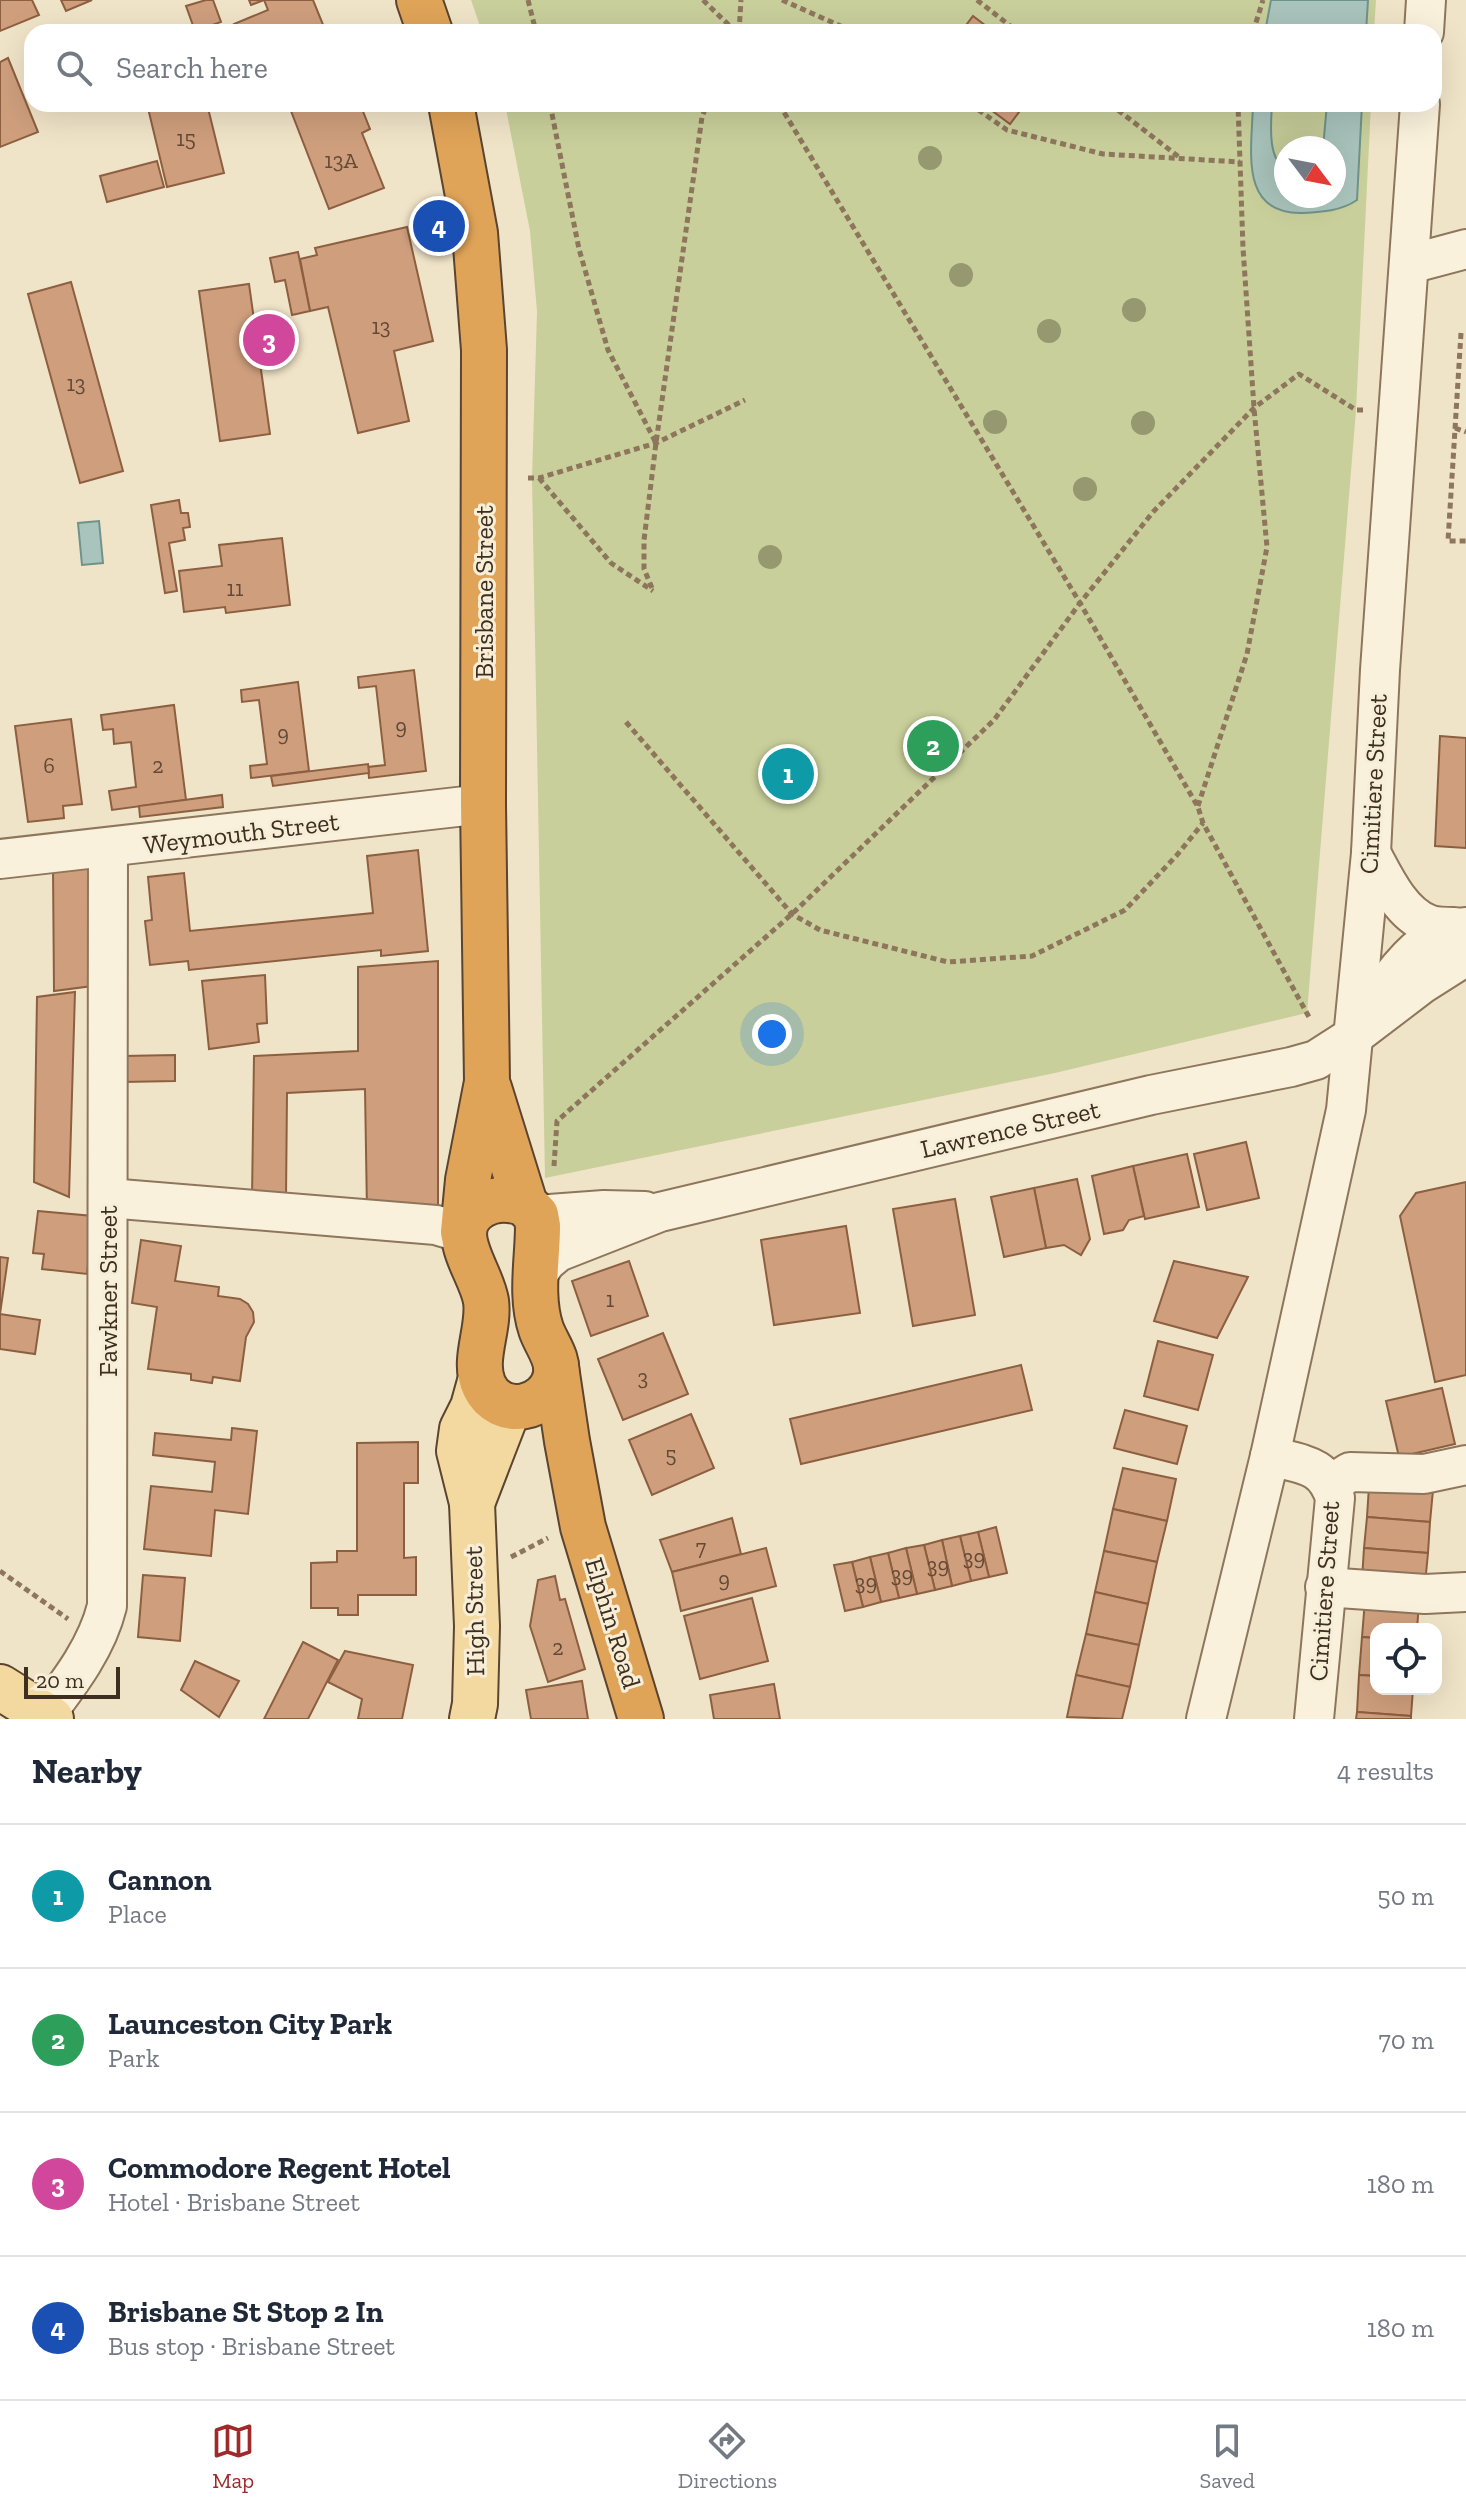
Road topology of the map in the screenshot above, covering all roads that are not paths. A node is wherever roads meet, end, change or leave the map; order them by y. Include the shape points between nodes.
1 (419, 0) edge
2 (1426, 0) edge
3 (427, 24) edge
4 (1424, 24) edge
5 (452, 112) edge
6 (1420, 112) edge
7 (1466, 249) edge
8 (1410, 264) junction
9 (483, 804) junction
10 (108, 848) junction
11 (1371, 853) junction
12 (11, 857) edge
13 (1462, 937) edge
14 (1355, 1035) junction
15 (487, 1082) junction
16 (108, 1198) junction
17 (538, 1199) junction
18 (660, 1212) junction
19 (463, 1232) junction
20 (536, 1277) junction
21 (556, 1367) junction
22 (502, 1398) junction
23 (1270, 1456) junction
24 (1466, 1465) edge
25 (1331, 1484) junction
26 (566, 1533) junction
27 (1325, 1587) junction
28 (1466, 1592) edge
29 (0, 1687) edge
30 (48, 1717) edge
31 (472, 1719) edge
32 (641, 1719) edge
33 (1206, 1719) edge
34 (1314, 1719) edge

1 - 3 highway
2 - 4 street
5 - 9 highway, Brisbane Street via 475,233 484,350
6 - 8 street, Cimitiere Street
7 - 8 street
8 - 11 street, Cimitiere Street
9 - 10 street, Weymouth Street
9 - 15 highway, Brisbane Street
10 - 12 street, Weymouth Street
10 - 16 street, Fawkner Street
11 - 13 street via 1401,902 1416,916
11 - 14 street, Cimitiere Street
13 - 14 street, Lawrence Street via 1422,984
14 - 18 street, Lawrence Street via 1316,1060 1291,1067 1151,1095
14 - 23 street, Cimitiere Street via 1343,1131
15 - 17 highway, Brisbane Street
15 - 19 highway, Brisbane Street
16 - 19 street via 436,1225
16 - 30 street, Fawkner Street via 107,1606 103,1623
17 - 18 street, Lawrence Street
17 - 19 highway via 482,1205
17 - 20 highway, Brisbane Street
18 - 20 street, Lawrence Street via 558,1252
19 - 22 highway via 486,1302 480,1358
20 - 21 highway, Elphin Road via 541,1328
21 - 22 highway via 550,1389 538,1402
21 - 26 highway, Elphin Road via 567,1441
22 - 26 highway, Elphin Road
22 - 31 main road, High Street via 472,1503 477,1626
23 - 25 street, Cimitiere Street via 1320,1470
23 - 33 street, Cimitiere Street
24 - 25 street via 1424,1474 1350,1472
25 - 27 street, Cimitiere Street via 1335,1498
26 - 32 highway, Elphin Road
27 - 28 street
27 - 34 street, Cimitiere Street
29 - 30 main road

